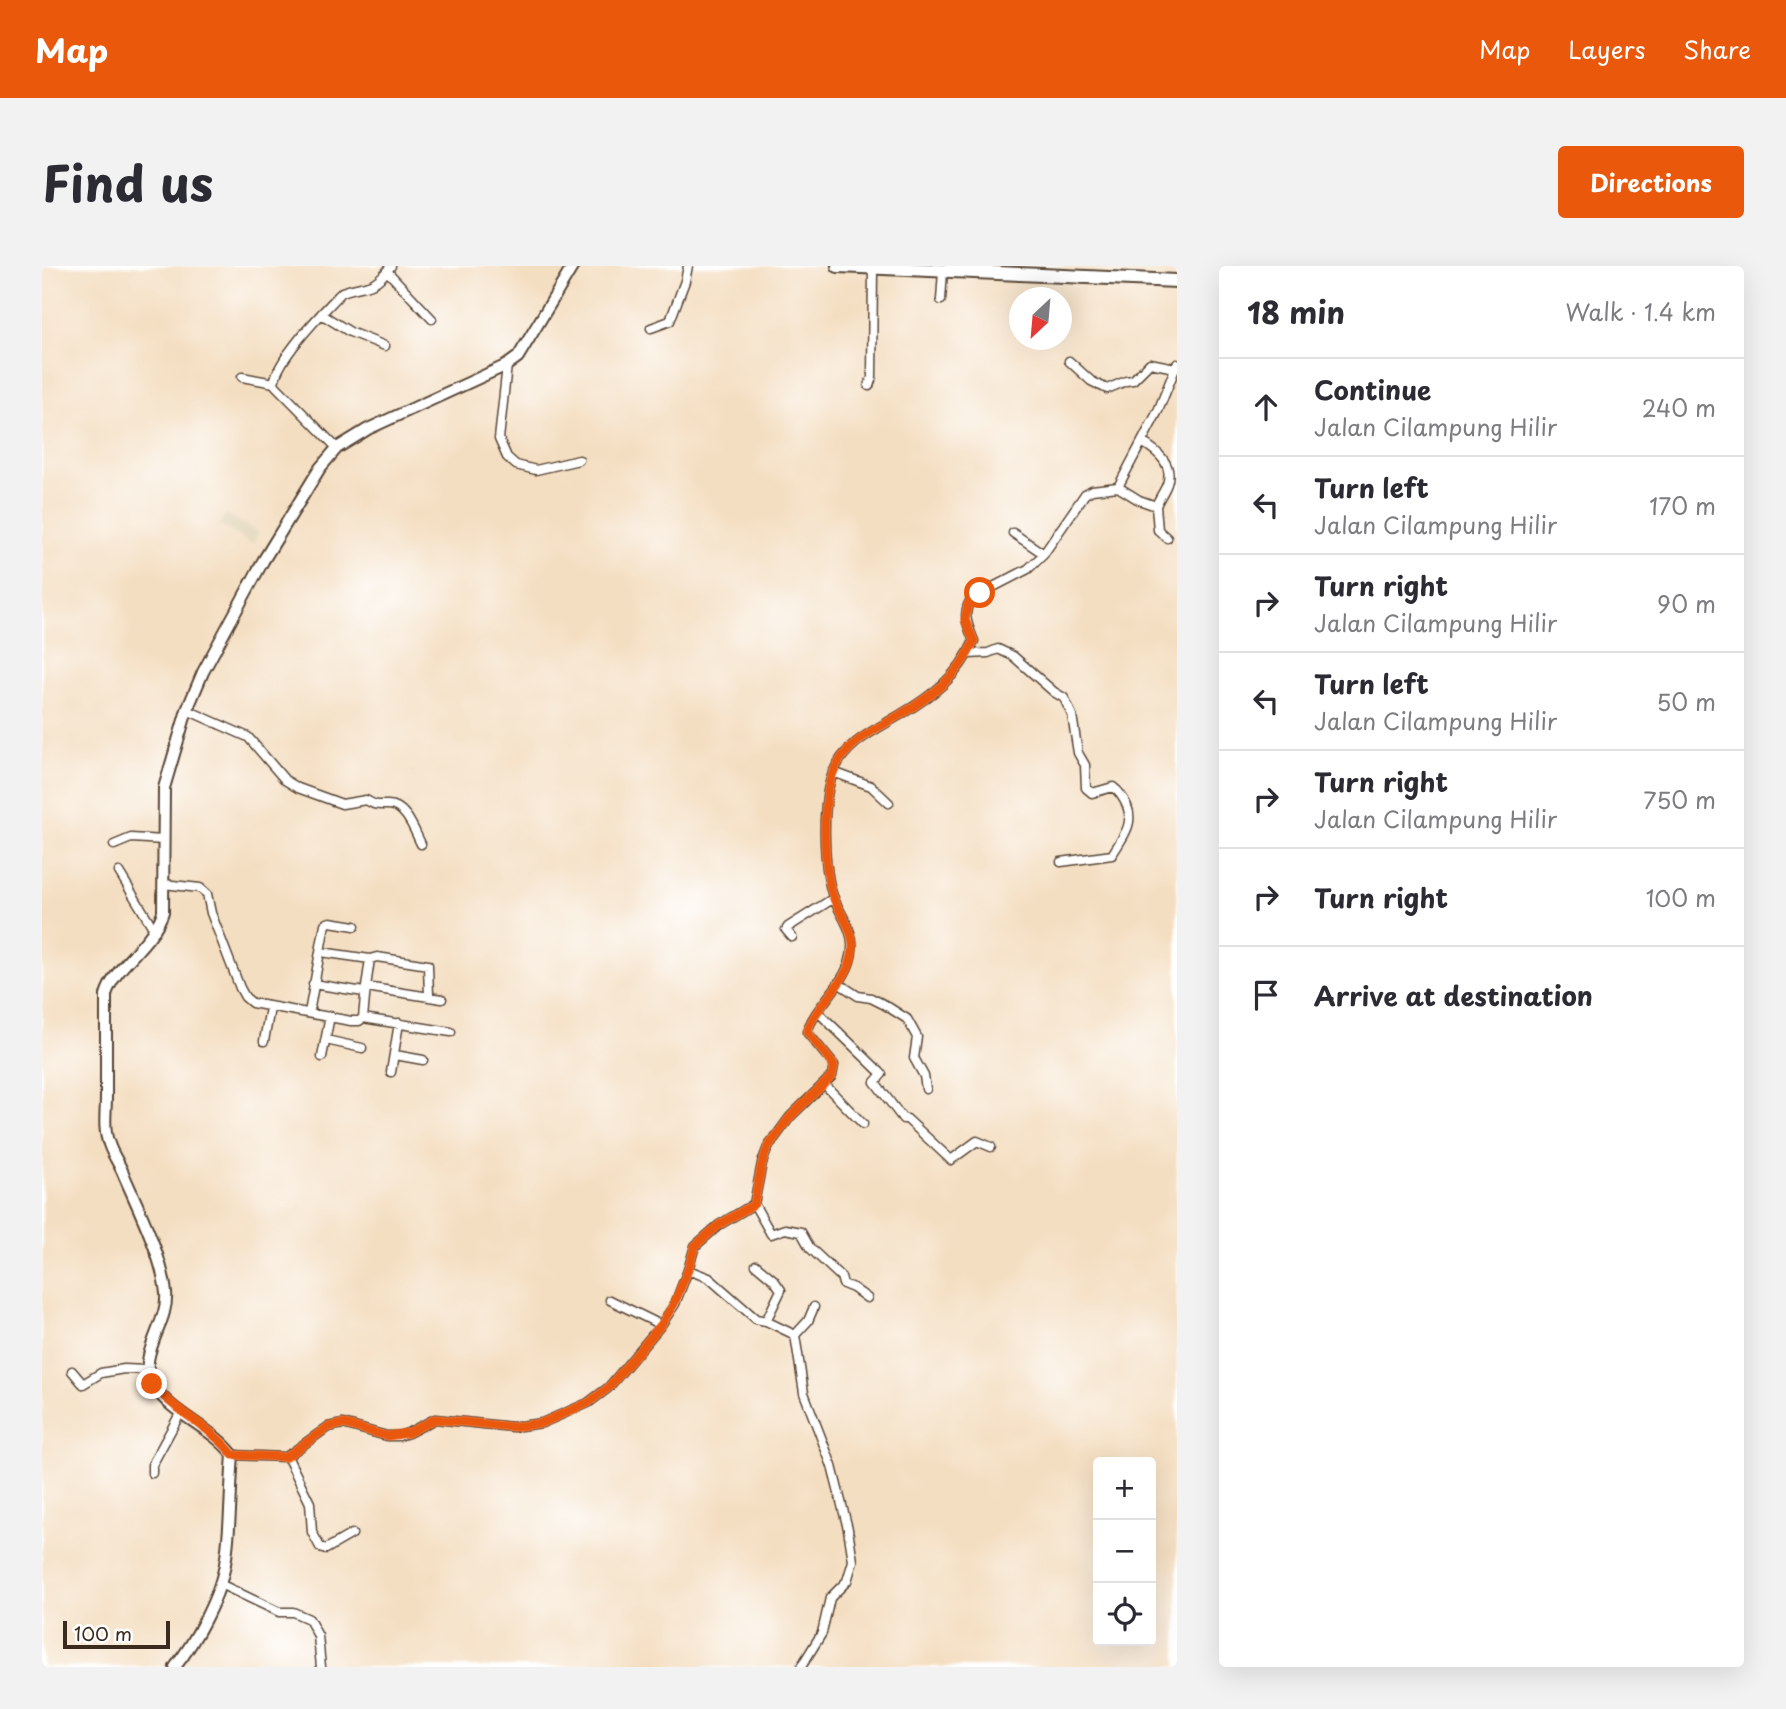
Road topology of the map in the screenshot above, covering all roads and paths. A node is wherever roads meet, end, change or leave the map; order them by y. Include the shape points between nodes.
1 (573, 266) edge
2 (688, 266) edge
3 (838, 266) edge
4 (848, 266) edge
5 (389, 268) edge
6 (873, 268) junction
7 (943, 271) junction
8 (1075, 271) edge
9 (1177, 281) edge
10 (942, 300) dead end
11 (321, 314) junction
12 (432, 319) dead end
13 (651, 328) dead end
14 (385, 346) dead end
15 (1069, 361) dead end
16 (507, 365) junction
17 (1176, 366) edge
18 (242, 377) dead end
19 (1174, 380) edge
20 (274, 383) junction
21 (869, 386) dead end
22 (1142, 442) junction
23 (337, 448) junction
24 (579, 460) dead end
25 (1118, 487) junction
26 (1156, 506) junction
27 (1013, 533) dead end
28 (1167, 538) dead end
29 (1044, 554) junction
30 (968, 654) junction
31 (187, 710) junction
32 (834, 772) junction
33 (889, 803) dead end
34 (164, 840) junction
35 (421, 844) dead end
36 (114, 845) dead end
37 (1060, 862) dead end
38 (120, 872) dead end
39 (163, 884) junction
40 (834, 898) junction
41 (355, 926) dead end
42 (155, 931) junction
43 (792, 937) dead end
44 (321, 952) junction
45 (370, 959) junction
46 (838, 983) junction
47 (313, 984) junction
48 (365, 989) junction
49 (429, 996) junction
50 (442, 999) dead end
51 (270, 1008) junction
52 (818, 1012) junction
53 (309, 1013) junction
54 (330, 1016) junction
55 (363, 1018) junction
56 (399, 1023) junction
57 (451, 1032) dead end
58 (326, 1040) junction
59 (264, 1041) dead end
60 (362, 1048) dead end
61 (395, 1055) junction
62 (322, 1057) dead end
63 (423, 1060) dead end
64 (391, 1072) dead end
65 (824, 1084) junction
66 (926, 1089) dead end
67 (863, 1124) dead end
68 (991, 1147) dead end
69 (754, 1204) junction
70 (756, 1265) dead end
71 (688, 1270) junction
72 (867, 1298) dead end
73 (610, 1300) dead end
74 (814, 1307) dead end
75 (766, 1321) junction
76 (661, 1325) junction
77 (795, 1335) junction
78 (147, 1370) junction
79 (72, 1371) dead end
80 (181, 1412) junction
81 (233, 1455) junction
82 (287, 1456) junction
83 (152, 1473) dead end
84 (352, 1534) dead end
85 (220, 1584) junction
86 (330, 1648) dead end
87 (320, 1652) junction
88 (175, 1667) edge
89 (321, 1667) edge
90 (801, 1667) edge

1 - 16 main road via 523,351
2 - 13 street via 670,321
3 - 4 main road
4 - 6 main road
5 - 11 street via 367,288 342,292
5 - 12 street
6 - 7 main road
6 - 21 street
7 - 8 main road
7 - 10 street
8 - 9 main road
11 - 14 street
11 - 20 street via 285,360
15 - 17 street via 1108,389 1133,380 1150,363
16 - 23 main road
16 - 24 street via 499,439 507,457 522,468 536,470
17 - 19 street
18 - 20 street
19 - 22 street
20 - 23 street
22 - 25 street
22 - 26 street via 1159,452 1166,466 1167,484
23 - 31 main road via 263,561
25 - 26 street
25 - 29 street via 1085,494
26 - 28 street via 1158,530
27 - 29 street
29 - 30 street via 1012,580 980,593 968,604 965,620 974,641
30 - 32 street via 942,687 870,731 851,747
30 - 37 street via 998,649 1064,698 1085,765 1086,788 1092,793 1113,787 1125,801 1128,831 1112,855
31 - 34 main road via 165,779
31 - 35 street via 248,737 285,780 302,790 342,804 366,800 377,807 399,809
32 - 33 street via 871,786
32 - 40 street via 826,820 826,859
34 - 36 street via 131,838
34 - 39 main road
38 - 42 street
39 - 42 main road via 163,912
39 - 51 street via 200,888 207,894 245,998
40 - 43 street via 788,927
40 - 46 street via 853,945
41 - 44 street via 325,924
42 - 78 main road via 110,984 106,995 106,1136 156,1254 166,1296
44 - 45 street
44 - 47 street
45 - 48 street
45 - 49 street via 427,964
46 - 52 street
46 - 66 street via 858,996 886,1004 907,1019 917,1037 914,1058
47 - 48 street
47 - 53 street
48 - 49 street
48 - 55 street
49 - 50 street
51 - 53 street
51 - 59 street
52 - 65 street via 807,1032 834,1065
52 - 68 street via 881,1074 875,1082 903,1119 951,1160 977,1141
53 - 54 street
54 - 55 street
54 - 58 street
55 - 56 street
56 - 57 street
56 - 61 street
58 - 60 street
58 - 62 street
61 - 63 street
61 - 64 street
65 - 67 street
65 - 69 street via 768,1147
69 - 71 street via 695,1246
69 - 72 street via 771,1234 785,1229 801,1232 845,1286
70 - 75 street via 781,1290
71 - 75 street via 709,1278 745,1311
71 - 76 street
73 - 76 street
74 - 77 street
75 - 77 street
76 - 82 street via 608,1388 588,1403 542,1423 513,1427 435,1419 408,1433 387,1436 343,1424 328,1427
77 - 90 street via 804,1393 832,1466 853,1561 847,1581 830,1598 822,1633
78 - 79 street via 101,1373 83,1384
78 - 80 main road via 152,1384
80 - 81 main road via 223,1442
80 - 83 street
81 - 82 street
81 - 85 main road
82 - 84 street via 310,1503 312,1532 320,1547 325,1550
85 - 87 street via 279,1612 302,1614 315,1627
85 - 88 main road
86 - 87 street
87 - 89 street

